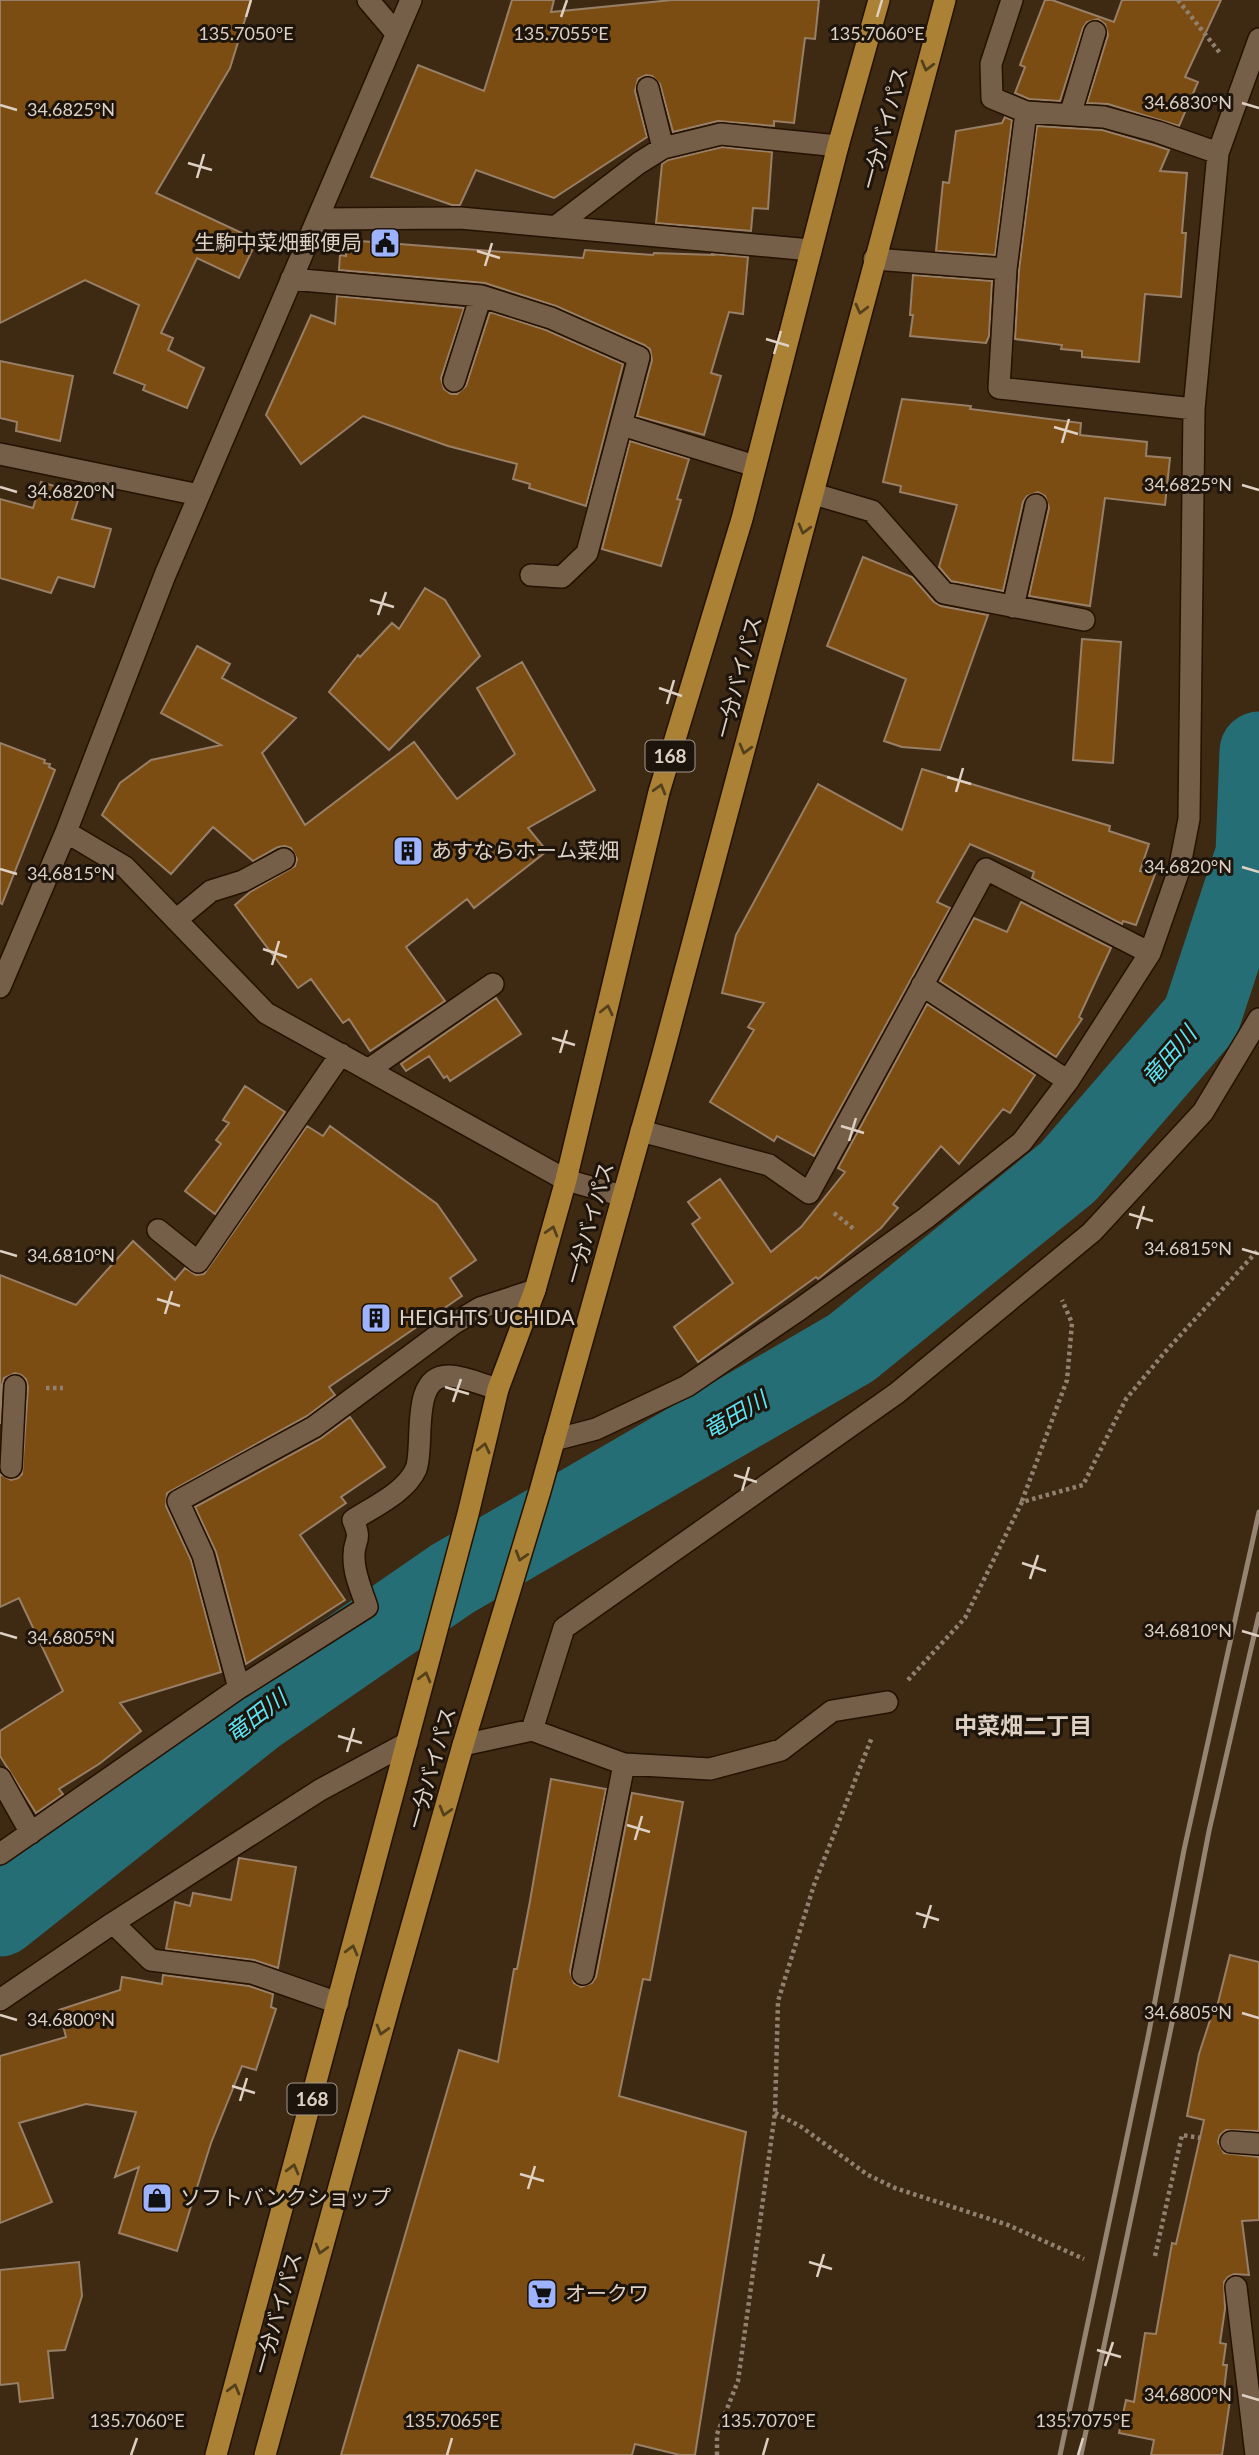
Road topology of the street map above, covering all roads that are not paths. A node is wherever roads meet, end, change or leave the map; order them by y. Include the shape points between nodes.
1 (368, 0) edge
2 (411, 0) edge
3 (879, 0) edge
4 (945, 0) edge
5 (1012, 0) edge
6 (1094, 32) dead end
7 (396, 33) junction
8 (1259, 38) edge
9 (648, 88) dead end
10 (1026, 112) junction
11 (1070, 115) junction
12 (838, 146) junction
13 (663, 148) junction
14 (1218, 153) junction
15 (318, 219) junction
16 (555, 227) junction
17 (811, 250) junction
18 (874, 259) junction
19 (1006, 269) junction
20 (291, 279) junction
21 (481, 296) junction
22 (454, 381) dead end
23 (1194, 409) junction
24 (622, 425) junction
25 (0, 454) edge
26 (755, 466) junction
27 (814, 494) junction
28 (199, 495) junction
29 (1036, 505) dead end
30 (531, 575) dead end
31 (1013, 607) junction
32 (1084, 620) dead end
33 (66, 832) junction
34 (284, 859) dead end
35 (176, 919) junction
36 (23, 932) junction
37 (0, 933) edge
38 (1150, 953) junction
39 (493, 984) dead end
40 (922, 985) junction
41 (0, 988) edge
42 (1259, 1019) edge
43 (341, 1054) junction
44 (368, 1070) junction
45 (1068, 1081) junction
46 (641, 1131) junction
47 (566, 1180) junction
48 (623, 1196) junction
49 (158, 1230) dead end
50 (535, 1290) junction
51 (15, 1386) dead end
52 (498, 1389) junction
53 (554, 1440) junction
54 (13, 1467) edge
55 (239, 1688) junction
56 (887, 1702) road end
57 (532, 1730) junction
58 (407, 1743) junction
59 (463, 1745) junction
60 (624, 1764) junction
61 (0, 1778) edge
62 (32, 1833) junction
63 (0, 1854) edge
64 (113, 1923) junction
65 (583, 1974) dead end
66 (0, 2000) edge
67 (338, 2003) junction
68 (1231, 2142) road end
69 (1259, 2144) edge
70 (1236, 2287) dead end
71 (216, 2455) edge
72 (265, 2455) edge
73 (1256, 2455) edge

1 - 7 street
2 - 7 street
3 - 12 highway, 一分バイパス / 168
4 -> 18 highway, 一分バイパス / 168
5 - 10 street via 991,64 992,98
6 - 11 street
7 - 15 street
8 - 14 street
9 - 13 street
10 - 11 street
10 - 19 street
11 - 14 street via 1104,117
12 - 13 street via 721,134
12 - 17 highway, 一分バイパス / 168
13 - 16 street
14 - 23 street
15 - 16 street via 460,218
15 - 20 street
16 - 17 street
17 - 26 highway, 一分バイパス / 168
18 - 19 street
18 -> 27 highway, 一分バイパス / 168
19 - 23 street via 999,388
20 - 21 street
20 - 28 street
21 - 22 street
21 - 24 street via 551,318 639,357
23 - 38 street via 1189,819 1179,870
24 - 26 street
24 - 30 street via 587,553 562,577
25 - 28 street
47 -> 26 highway, 一分バイパス / 168 via 659,792
27 - 31 street via 872,511 944,593
27 -> 46 highway, 一分バイパス / 168
28 - 33 street
29 - 31 street
31 - 32 street
33 - 35 street via 125,867
33 - 36 street
34 - 35 street via 243,881 211,891
35 - 43 street via 266,1013
36 - 37 street
36 - 41 street
38 - 40 street via 985,869
38 - 45 street
39 - 44 street
40 - 45 street
40 - 46 street via 809,1193 769,1165
42 - 57 street via 1203,1112 1092,1232 897,1393 564,1628
43 - 44 street
43 - 49 street via 198,1262
44 - 47 street
45 - 53 street via 1022,1142 800,1309 687,1386 596,1429
46 - 48 highway, 一分バイパス / 168
47 - 48 street
50 -> 47 highway, 一分バイパス / 168
48 - 53 highway, 一分バイパス / 168
50 - 52 highway, 一分バイパス / 168
50 - 55 street via 480,1308 314,1427 177,1502 203,1555
51 - 54 street
52 - 55 street via 449,1376 433,1382 425,1392 416,1469 401,1488 353,1520 359,1535 353,1554 356,1575 368,1607
58 -> 52 highway, 一分バイパス / 168
53 -> 59 highway, 一分バイパス / 168
55 - 62 street
56 - 60 street via 832,1711 780,1750 710,1769
57 - 59 street
57 - 60 street
58 - 64 street via 320,1790
67 -> 58 highway, 一分バイパス / 168
59 -> 72 highway, 一分バイパス / 168
60 - 65 street
61 - 62 street
62 - 63 street
64 - 66 street
64 - 67 street via 152,1960 252,1973
71 -> 67 highway, 一分バイパス / 168
68 - 69 street
70 - 73 street

